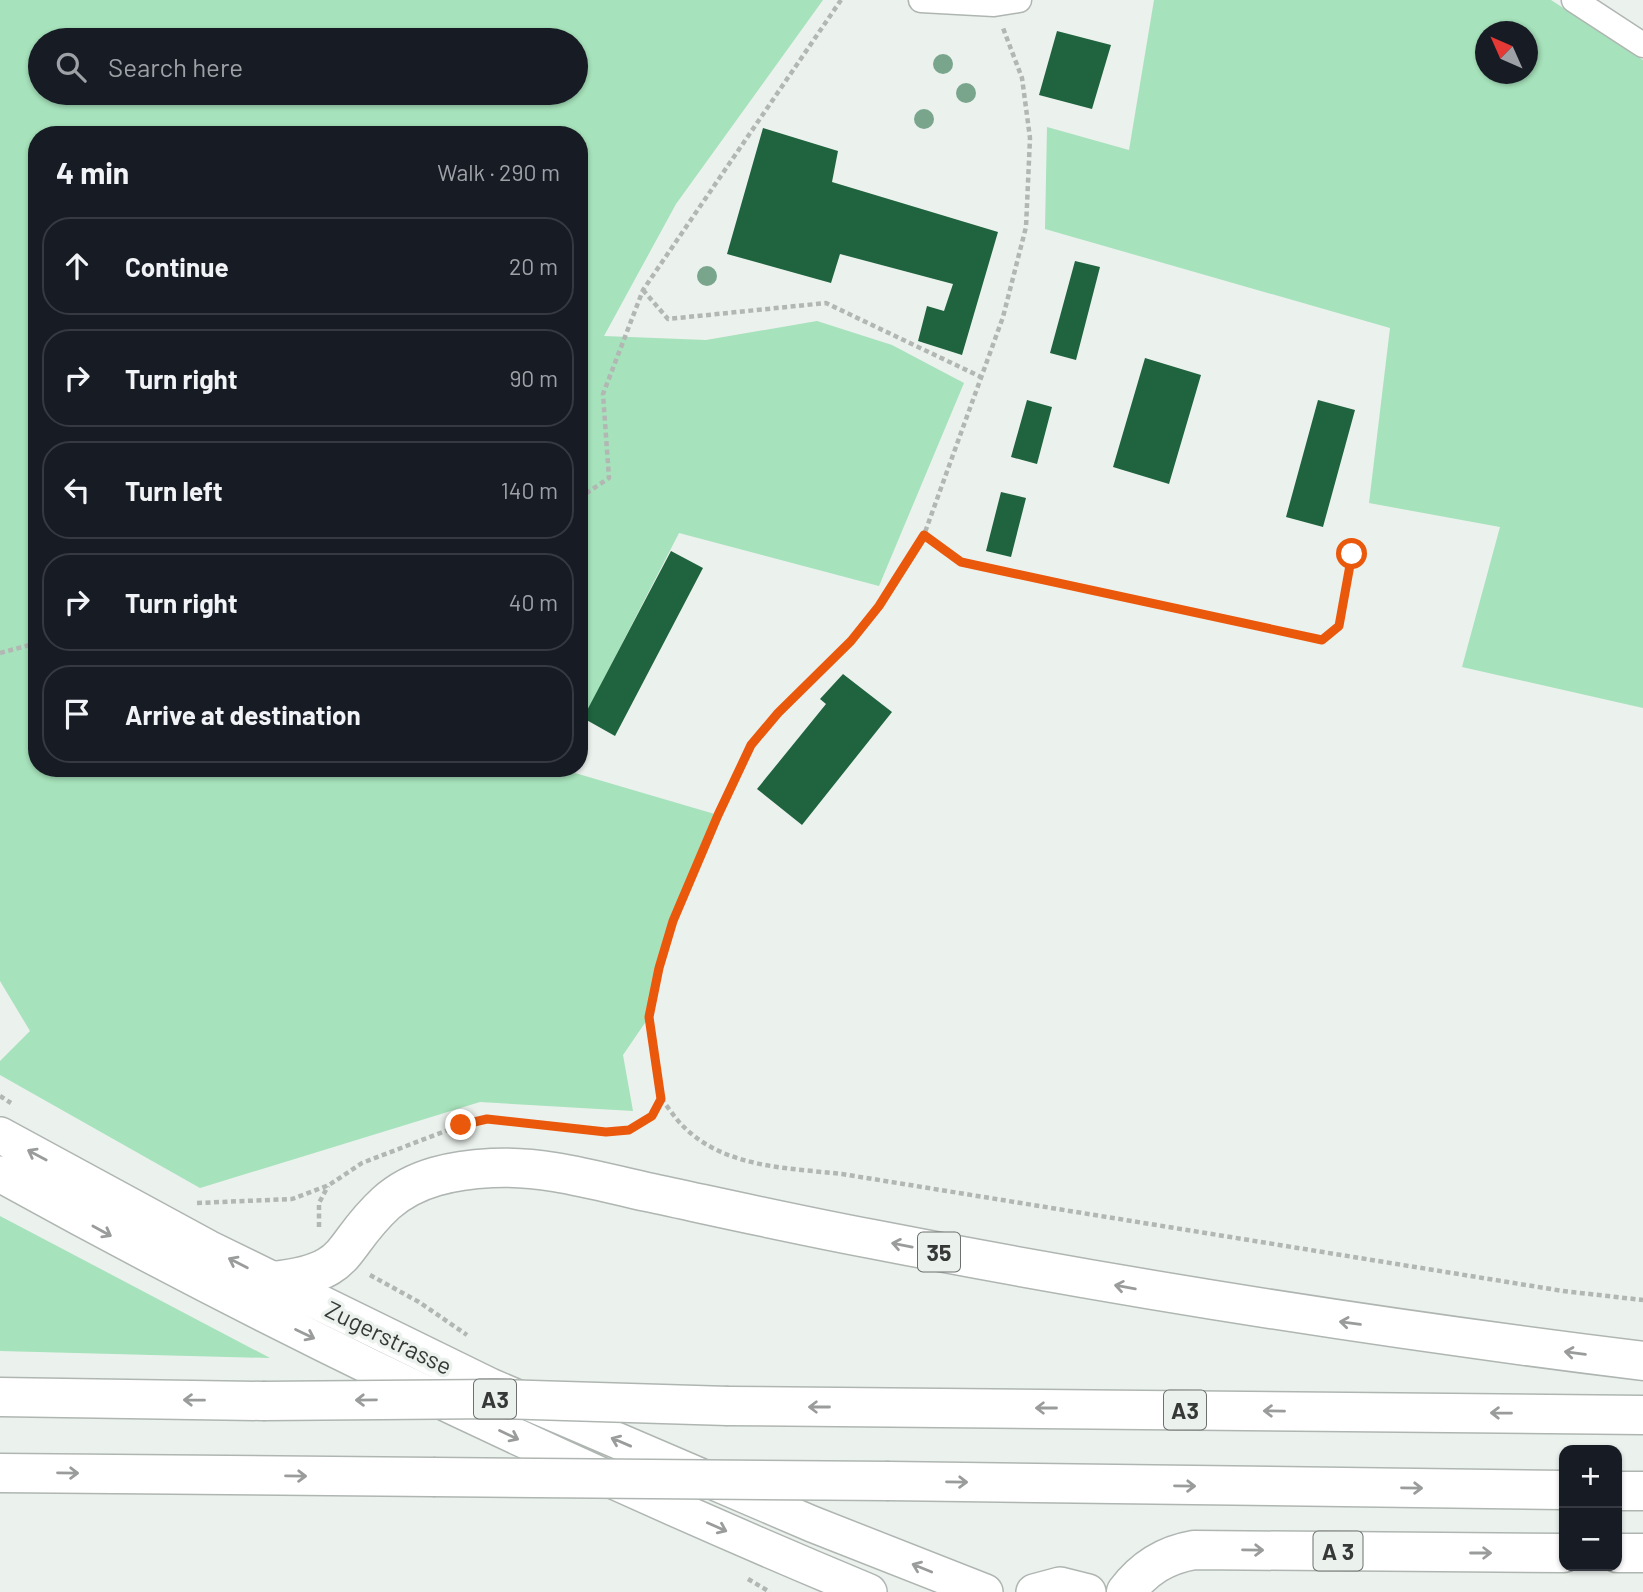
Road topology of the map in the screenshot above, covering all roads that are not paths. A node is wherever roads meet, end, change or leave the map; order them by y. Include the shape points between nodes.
1 (921, 0) edge
2 (1019, 0) edge
3 (1574, 0) edge
4 (1643, 45) edge
5 (0, 1135) edge
6 (0, 1174) edge
7 (274, 1281) junction
8 (1643, 1361) edge
9 (0, 1397) edge
10 (1643, 1415) edge
11 (0, 1473) edge
12 (1559, 1490) edge
13 (1622, 1490) edge
14 (1643, 1491) edge
15 (1559, 1553) edge
16 (1622, 1553) edge
17 (1643, 1553) edge
18 (869, 1592) edge
19 (985, 1592) edge
20 (1034, 1592) edge
21 (1088, 1592) edge
22 (1126, 1592) edge

1 - 2 street via 994,4
3 - 4 street
7 -> 5 main road, Zugerstrasse
6 -> 18 main road, Zugerstrasse via 152,1259 515,1438
8 -> 7 highway, 35 via 1315,1318 1137,1289 517,1168 447,1173 403,1190 374,1215 342,1257 312,1275
19 -> 7 main road, Zugerstrasse via 812,1524 490,1386
10 -> 9 highway, A3, bridge
11 -> 12 highway, bridge
13 - 14 highway
22 -> 15 highway, A 3 via 1163,1558 1194,1550
16 - 17 highway
20 - 21 main road via 1060,1585

